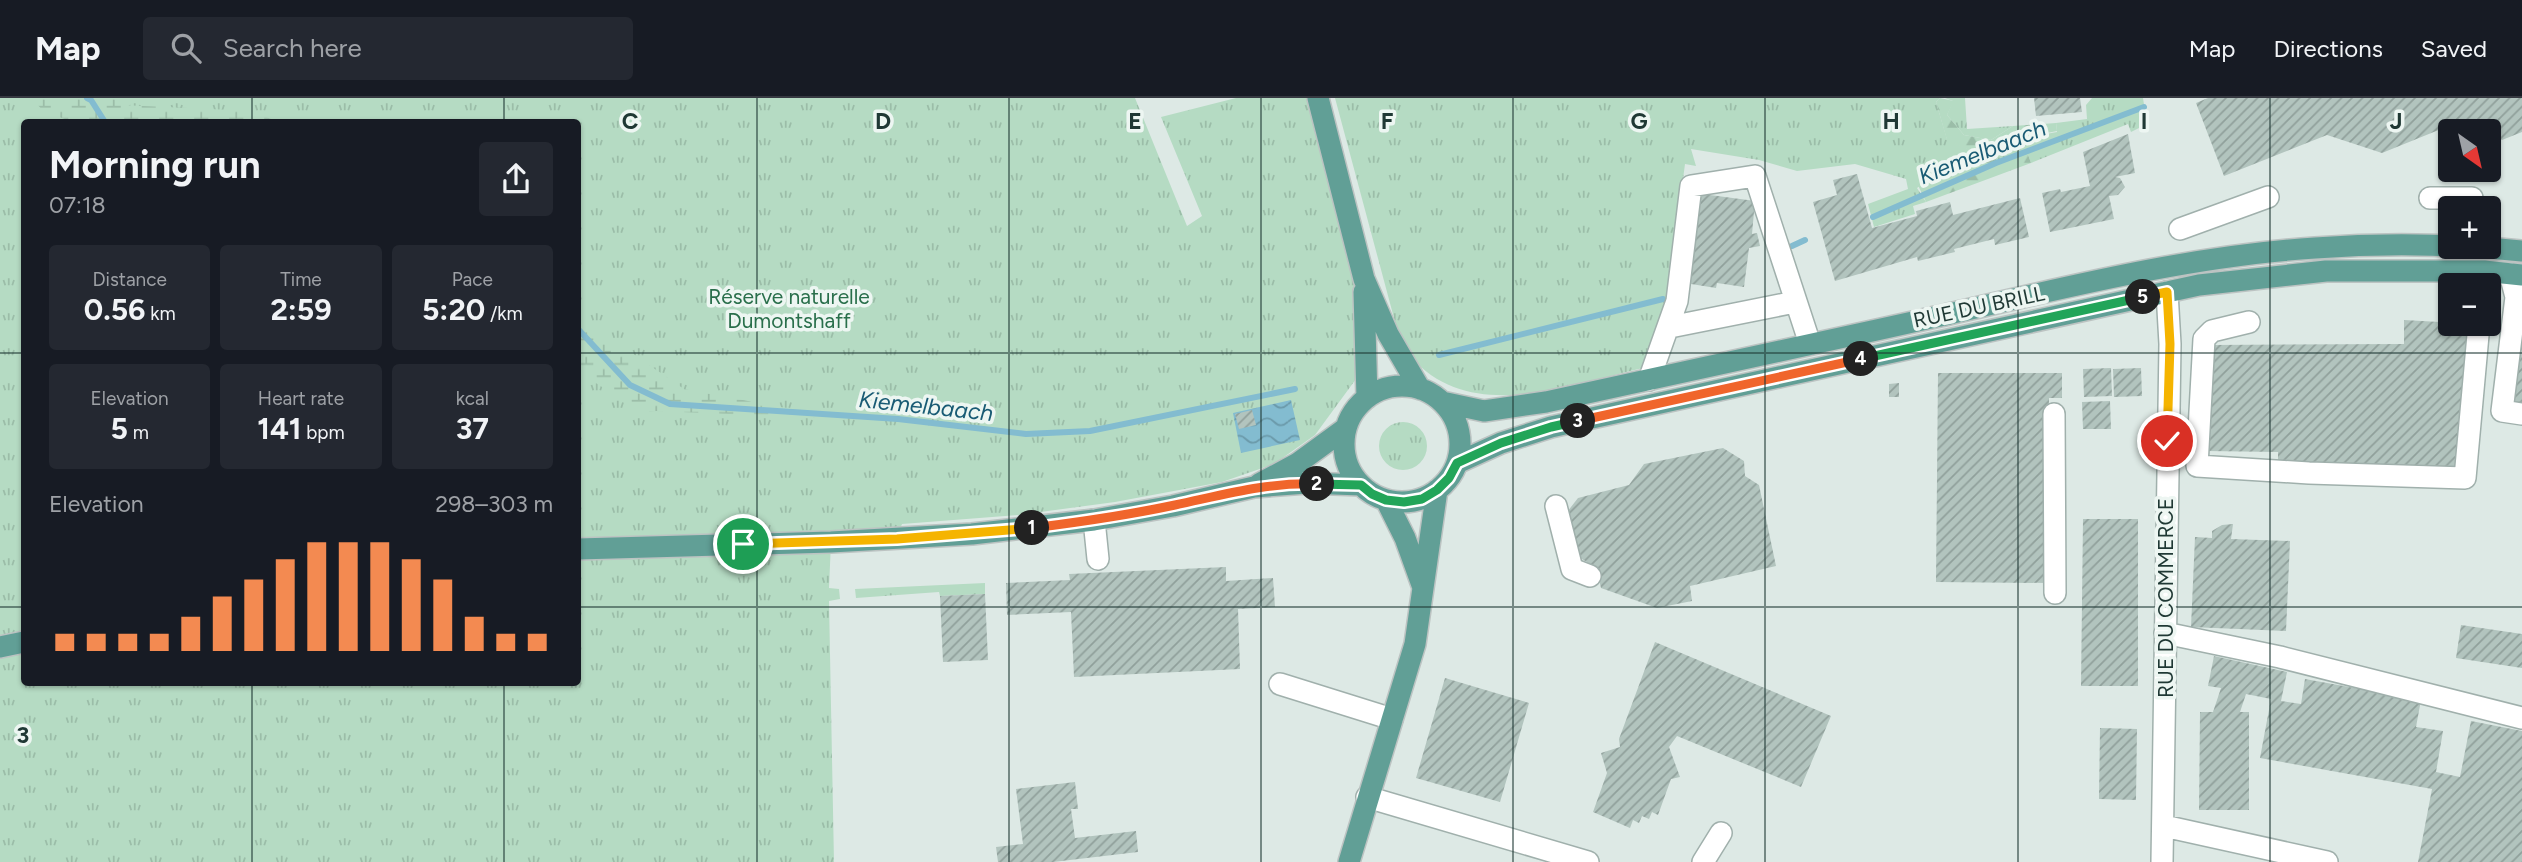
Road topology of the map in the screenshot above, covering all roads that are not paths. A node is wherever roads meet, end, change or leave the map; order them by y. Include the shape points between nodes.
1 (1318, 98) edge
2 (2268, 197) dead end
3 (2438, 198) edge
4 (2438, 204) edge
5 (2180, 229) dead end
6 (2438, 246) edge
7 (2501, 247) edge
8 (2522, 250) edge
9 (2516, 274) edge
10 (1364, 279) junction
11 (2167, 292) junction
12 (1795, 302) junction
13 (2518, 315) edge
14 (2249, 322) dead end
15 (1670, 327) junction
16 (2478, 336) edge
17 (1810, 344) junction
18 (1649, 380) junction
19 (1420, 389) junction
20 (1367, 398) junction
21 (1442, 402) junction
22 (2054, 414) dead end
23 (2522, 414) edge
24 (1346, 428) junction
25 (2167, 441) junction
26 (2200, 441) junction
27 (1457, 463) junction
28 (1361, 485) junction
29 (1254, 487) junction
30 (1437, 490) junction
31 (1386, 500) junction
32 (1556, 506) dead end
33 (1094, 520) junction
34 (581, 549) edge
35 (1098, 559) dead end
36 (1590, 576) dead end
37 (1422, 586) junction
38 (2056, 593) dead end
39 (2165, 633) junction
40 (21, 643) edge
41 (0, 648) edge
42 (1280, 684) dead end
43 (2522, 718) edge
44 (1392, 719) junction
45 (1367, 797) junction
46 (2164, 826) junction
47 (1721, 833) dead end
48 (1560, 858) edge
49 (1349, 862) edge
50 (1588, 862) edge
51 (1703, 862) edge
52 (2162, 862) edge
53 (2327, 862) edge

1 - 10 main road
2 - 5 street
3 - 4 street via 2430,198
6 - 17 main road, RUE DU BRILL via 2315,248 2243,255
7 - 8 main road, RUE DU BRILL
9 - 11 main road, RUE DU BRILL via 2326,271
9 - 13 street
10 - 19 main road via 1388,334
10 - 20 main road
11 - 25 street, RUE DU COMMERCE
11 - 27 main road, RUE DU BRILL via 1551,427
12 - 15 street
12 - 15 street via 1755,176 1691,186
12 - 17 street
13 - 23 street via 2502,411
14 - 26 street via 2212,331 2204,339
15 - 18 street
16 - 26 street via 2465,478 2197,466
17 - 18 main road, RUE DU BRILL
18 - 21 main road, RUE DU BRILL via 1484,411
19 - 20 main road via 1384,389
19 - 21 main road
20 - 24 main road
21 - 27 main road via 1458,430
22 - 38 street
24 - 28 main road via 1346,459
24 - 29 main road via 1298,463
25 - 26 street
25 - 39 street, RUE DU COMMERCE
27 - 30 main road
28 - 29 main road
28 - 31 main road
29 - 33 main road
30 - 31 main road via 1422,499
30 - 37 main road
31 - 37 main road
32 - 36 street via 1572,569
33 - 34 main road via 897,539
33 - 35 street
37 - 44 main road via 1415,645
39 - 43 street
39 - 46 street, RUE DU COMMERCE
40 - 41 main road
42 - 44 street
44 - 45 main road
45 - 48 street
45 - 49 main road
46 - 52 street, RUE DU COMMERCE
46 - 53 street
47 - 51 street
48 - 50 street

